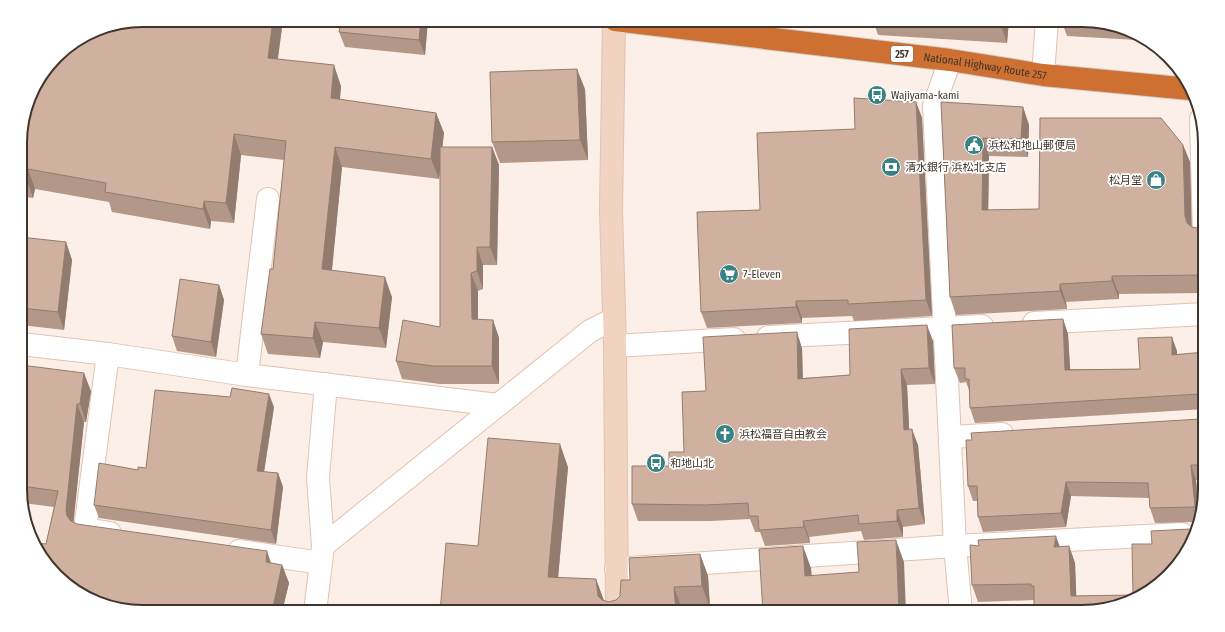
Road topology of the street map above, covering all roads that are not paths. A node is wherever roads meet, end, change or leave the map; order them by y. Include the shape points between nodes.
1 (614, 27) edge
2 (673, 27) edge
3 (1046, 27) edge
4 (950, 60) junction
5 (1043, 75) junction
6 (1185, 88) edge
7 (268, 199) dead end
8 (1198, 314) edge
9 (614, 319) junction
10 (945, 328) junction
11 (27, 345) edge
12 (615, 346) junction
13 (108, 354) junction
14 (247, 375) junction
15 (326, 384) junction
16 (498, 405) junction
17 (1022, 433) edge
18 (951, 437) junction
19 (1189, 534) edge
20 (132, 536) edge
21 (955, 546) junction
22 (219, 548) edge
23 (322, 554) junction
24 (616, 569) junction
25 (316, 605) edge
26 (617, 605) edge
27 (960, 605) edge

1 - 9 street
2 - 4 highway, National Highway Route 257 / 257
3 - 5 street
4 - 5 highway, National Highway Route 257 / 257
4 - 10 street via 934,106
5 - 6 highway, National Highway Route 257 / 257
7 - 14 street
8 - 10 street
9 - 12 street
9 - 16 street via 590,331
10 - 12 street
10 - 18 street
11 - 13 street
12 - 24 street
13 - 14 street
13 - 20 street via 85,529
14 - 15 street
15 - 16 street
15 - 23 street via 318,471
16 - 23 street
17 - 18 street
18 - 21 street
19 - 21 street
21 - 24 street
21 - 27 street
22 - 23 street
23 - 25 street
24 - 26 street

